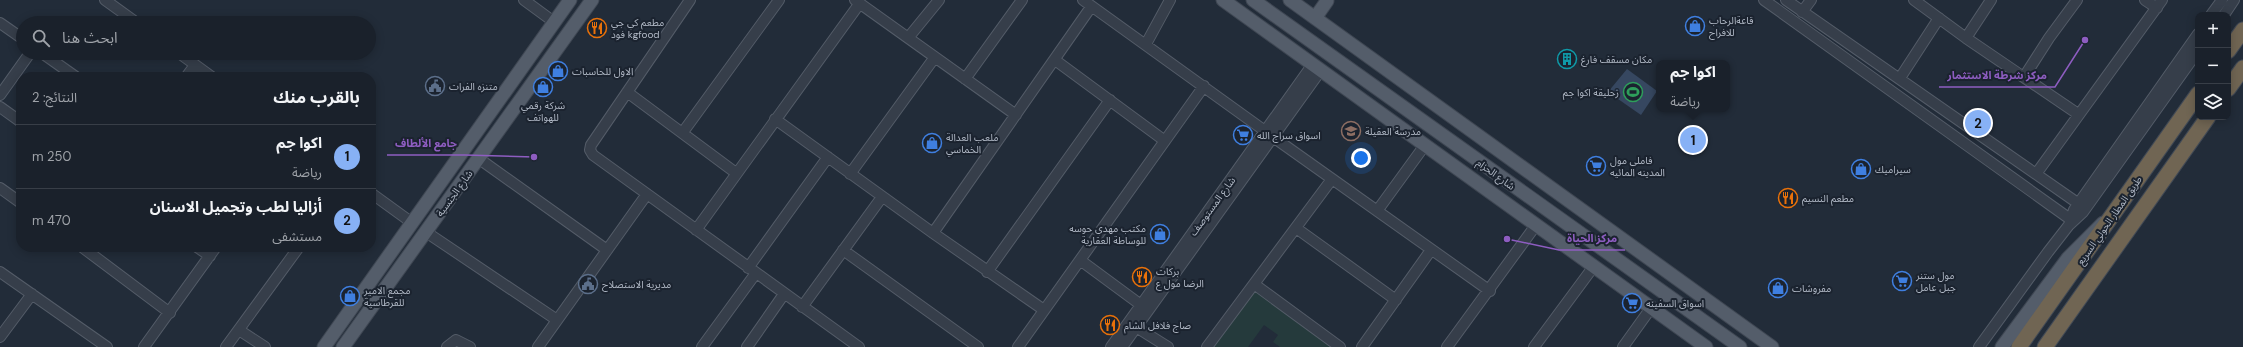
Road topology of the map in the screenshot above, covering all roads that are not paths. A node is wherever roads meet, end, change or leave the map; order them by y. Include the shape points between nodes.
1 (104, 0) edge
2 (524, 0) edge
3 (570, 0) edge
4 (592, 0) edge
5 (690, 0) edge
6 (779, 0) edge
7 (939, 0) edge
8 (1022, 0) edge
9 (1083, 0) edge
10 (1170, 0) edge
11 (1223, 0) edge
12 (1253, 0) edge
13 (1290, 0) edge
14 (1764, 0) edge
15 (1786, 0) edge
16 (1810, 0) edge
17 (1991, 0) edge
18 (2077, 0) edge
19 (2145, 0) edge
20 (2222, 0) edge
21 (2234, 0) edge
22 (1327, 1) edge
23 (1916, 1) edge
24 (858, 2) edge
25 (2159, 4) edge
26 (1092, 6) junction
27 (1802, 12) junction
28 (2213, 12) edge
29 (2226, 12) edge
30 (127, 16) edge
31 (1315, 18) junction
32 (1939, 18) junction
33 (554, 22) junction
34 (0, 23) edge
35 (2243, 30) edge
36 (16, 34) edge
37 (908, 38) junction
38 (1966, 38) junction
39 (2195, 38) edge
40 (1146, 44) junction
41 (2230, 48) edge
42 (2195, 55) edge
43 (935, 57) junction
44 (25, 60) edge
45 (52, 60) edge
46 (188, 60) edge
47 (1055, 60) junction
48 (195, 65) junction
49 (1317, 67) junction
50 (2243, 68) edge
51 (16, 72) edge
52 (69, 72) edge
53 (190, 72) edge
54 (205, 72) edge
55 (16, 73) edge
56 (2024, 77) junction
57 (1900, 78) junction
58 (965, 79) junction
59 (2231, 85) edge
60 (1204, 86) junction
61 (1409, 87) junction
62 (627, 92) junction
63 (0, 95) edge
64 (2195, 98) edge
65 (1110, 100) junction
66 (1398, 103) junction
67 (493, 106) junction
68 (0, 107) edge
69 (1440, 109) junction
70 (2078, 114) junction
71 (1016, 115) junction
72 (16, 118) edge
73 (776, 119) junction
74 (507, 120) junction
75 (2206, 120) edge
76 (480, 125) junction
77 (1429, 125) junction
78 (683, 132) junction
79 (1269, 134) junction
80 (495, 136) junction
81 (1165, 141) junction
82 (1425, 145) junction
83 (1999, 149) junction
84 (828, 157) junction
85 (478, 158) junction
86 (1990, 161) junction
87 (736, 173) junction
88 (850, 174) junction
89 (2036, 174) junction
90 (1332, 179) junction
91 (1509, 182) junction
92 (0, 188) edge
93 (647, 194) junction
94 (376, 197) edge
95 (882, 197) junction
96 (1497, 197) junction
97 (16, 199) edge
98 (2078, 204) junction
99 (1377, 211) junction
100 (2113, 214) junction
101 (411, 222) junction
102 (2070, 222) junction
103 (1536, 225) junction
104 (1296, 228) junction
105 (696, 230) junction
106 (426, 232) junction
107 (933, 233) junction
108 (607, 250) junction
109 (843, 250) junction
110 (1431, 250) junction
111 (89, 252) edge
112 (204, 252) edge
113 (213, 252) edge
114 (295, 252) edge
115 (210, 256) junction
116 (1179, 259) junction
117 (1080, 260) junction
118 (1594, 266) junction
119 (752, 271) junction
120 (0, 272) edge
121 (987, 272) junction
122 (1254, 284) junction
123 (1490, 291) junction
124 (32, 294) junction
125 (784, 294) junction
126 (1396, 300) junction
127 (1141, 305) junction
128 (802, 307) junction
129 (1651, 308) junction
130 (1044, 310) junction
131 (170, 313) junction
132 (557, 320) junction
133 (1136, 327) junction
134 (239, 330) junction
135 (1722, 334) junction
136 (0, 337) edge
137 (107, 347) edge
138 (144, 347) edge
139 (226, 347) edge
140 (265, 347) edge
141 (324, 347) edge
142 (343, 347) edge
143 (447, 347) edge
144 (470, 347) edge
145 (538, 347) edge
146 (702, 347) edge
147 (746, 347) edge
148 (858, 347) edge
149 (978, 347) edge
150 (1018, 347) edge
151 (1111, 347) edge
152 (1122, 347) edge
153 (1168, 347) edge
154 (1207, 347) edge
155 (1340, 347) edge
156 (1362, 347) edge
157 (1447, 347) edge
158 (1534, 347) edge
159 (1623, 347) edge
160 (1706, 347) edge
161 (1712, 347) edge
162 (1740, 347) edge
163 (1772, 347) edge
164 (1979, 347) edge
165 (2002, 347) edge
166 (2019, 347) edge
167 (2045, 347) edge

1 - 30 street
2 - 33 street
3 - 33 main road, شارع الجنسية
4 - 74 main road, شارع الجنسية
5 - 62 street
6 - 78 street
7 - 37 street
8 - 58 street
9 - 26 street
10 - 40 street
11 - 49 main road
12 - 66 main road, شارع الحزام
13 - 31 main road, شارع الحزام
14 - 86 street
15 - 27 street
16 - 27 street
17 - 38 street
18 - 56 street
19 - 25 street
20 - 28 street
21 - 29 street
22 - 31 main road
23 - 32 street
24 - 37 street
24 - 73 street
25 - 70 street
26 - 40 street
26 - 47 street
27 - 57 street
31 - 61 main road, شارع الحزام
32 - 38 street
32 - 57 street
33 - 67 main road, شارع الجنسية
34 - 36 street
35 - 41 highway
37 - 43 street
38 - 56 street
39 - 98 street
40 - 60 street
42 - 102 street via 2083,212
43 - 58 street
43 - 88 street
44 - 51 street
45 - 52 street
46 - 48 street
47 - 65 street
47 - 71 street
48 - 53 street
48 - 54 street
49 - 79 street, شارع المستوصف
49 - 82 main road
50 - 59 highway
55 - 63 street
56 - 70 street
57 - 83 street
58 - 71 street
60 - 79 street
60 - 81 street
61 - 66 main road via 1413,94 1411,100 1406,104
61 - 69 main road, شارع الحزام
62 - 78 street
62 - 93 street via 590,150 593,155
64 - 100 highway, طريق المطار الحولي السريع
65 - 81 street
65 - 121 street
66 - 77 main road, شارع الحزام
67 - 74 main road
67 - 76 main road, شارع الجنسية
68 - 72 street
69 - 77 main road via 1435,108 1427,112 1426,120
69 - 163 main road, شارع الحزام
70 - 89 street
71 - 107 street
73 - 84 street
73 - 87 street
74 - 80 main road, شارع الجنسية
75 - 167 highway, طريق المطار الحولي السريع
76 - 80 main road
76 - 101 main road, شارع الجنسية
77 - 91 main road, شارع الحزام
78 - 87 street
79 - 90 street
79 - 116 street, شارع المستوصف
80 - 85 main road, شارع الجنسية
81 - 117 street
82 - 96 main road
82 - 99 street
83 - 86 street
83 - 89 street
84 - 88 street
84 - 119 street
85 - 106 main road, شارع الجنسية
85 - 108 street
86 - 102 street
87 - 105 street
88 - 95 street
89 - 98 street
90 - 99 street
90 - 104 street
91 - 96 main road
91 - 135 main road, شارع الحزام
92 - 97 street
93 - 105 street
93 - 108 street
94 - 101 street
95 - 107 street
95 - 109 street
96 - 103 main road
98 - 102 street
99 - 110 street
100 - 165 main road via 2087,236 2068,258
100 - 166 highway, طريق المطار الحولي السريع
101 - 141 main road, شارع الجنسية
102 - 164 street
103 - 118 main road
103 - 123 street
104 - 122 street
104 - 126 street
105 - 119 street
106 - 132 street
106 - 142 main road, شارع الجنسية
107 - 121 street
108 - 132 street
109 - 128 street
109 - 149 street
110 - 123 street
110 - 126 street
111 - 131 street
112 - 115 street
113 - 115 street
114 - 134 street
115 - 131 street
116 - 127 street, شارع المستوصف
116 - 133 street, شارع المستوصف
117 - 127 street
117 - 130 street
118 - 129 main road
118 - 158 street
119 - 125 street
119 - 146 street
120 - 124 street
121 - 130 street
122 - 154 street
122 - 155 street
123 - 157 street
124 - 136 street
124 - 137 street
125 - 128 street
125 - 147 street
126 - 156 street
127 - 151 street, شارع المستوصف
128 - 148 street
129 - 159 street
129 - 160 main road
130 - 150 street
131 - 138 street
132 - 145 street
133 - 152 street, شارع المستوصف
133 - 153 street
134 - 139 street
134 - 140 street
135 - 161 main road
135 - 162 main road, شارع الحزام
143 - 144 street via 456,340

